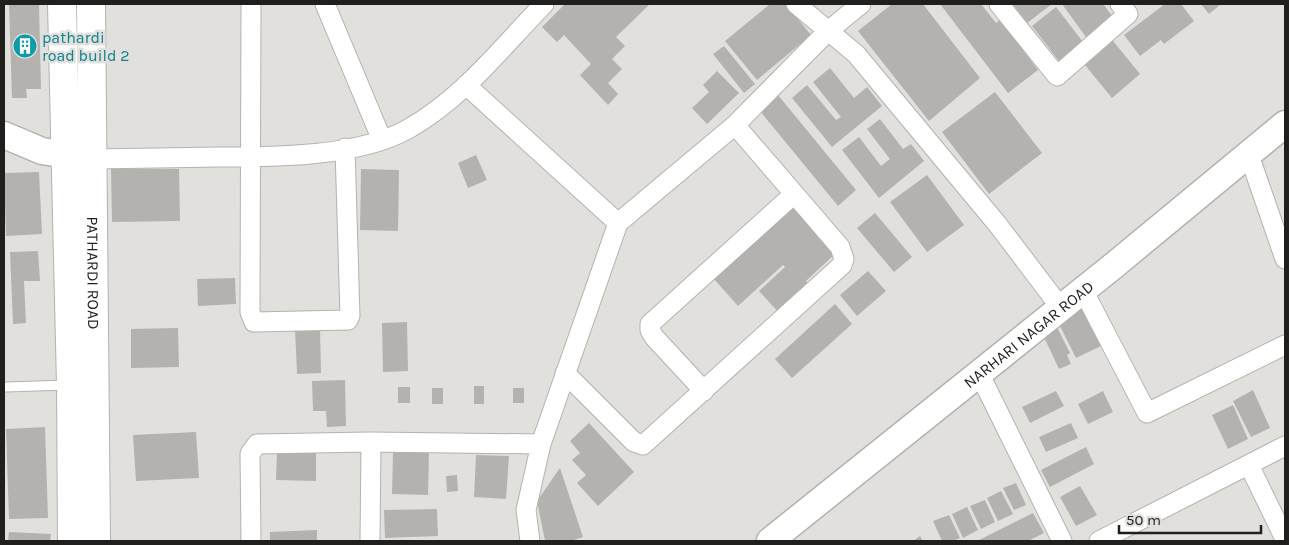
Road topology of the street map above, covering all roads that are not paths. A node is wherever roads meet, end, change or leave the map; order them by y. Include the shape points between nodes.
1 (62, 4) edge
2 (91, 4) edge
3 (251, 4) edge
4 (325, 4) edge
5 (544, 4) edge
6 (796, 4) edge
7 (861, 4) edge
8 (999, 4) edge
9 (1120, 4) edge
10 (827, 32) junction
11 (466, 85) junction
12 (1285, 124) edge
13 (735, 125) junction
14 (4, 135) edge
15 (382, 140) junction
16 (345, 148) junction
17 (65, 154) junction
18 (1249, 154) junction
19 (250, 157) junction
20 (94, 159) junction
21 (794, 194) junction
22 (618, 223) junction
23 (1285, 259) edge
24 (1084, 290) junction
25 (1061, 308) junction
26 (1285, 345) edge
27 (565, 373) junction
28 (979, 373) junction
29 (71, 385) junction
30 (6, 387) dead end
31 (704, 391) junction
32 (371, 442) junction
33 (541, 444) junction
34 (1285, 446) edge
35 (1249, 465) junction
36 (1285, 539) edge
37 (72, 541) edge
38 (96, 541) edge
39 (251, 541) edge
40 (370, 541) edge
41 (530, 541) edge
42 (770, 541) edge
43 (1062, 541) edge
44 (1099, 541) edge

1 - 17 main road
2 - 20 main road, PATHARDI ROAD
3 - 19 street
4 - 15 street
5 - 11 street
6 - 10 street
7 - 10 street
8 - 9 street via 1057,76 1128,14
10 - 13 street
10 - 25 street via 856,54 998,224
11 - 15 street via 423,120
11 - 22 street
12 - 18 street, NARHARI NAGAR ROAD
13 - 21 street
13 - 22 street
14 - 17 street via 42,152
15 - 16 street
16 - 19 street
16 - 19 street via 350,316 343,322 258,323 251,319
17 - 20 street
17 - 29 main road
18 - 23 street
18 - 24 street, NARHARI NAGAR ROAD
19 - 20 street
20 - 38 main road, PATHARDI ROAD
21 - 31 street via 840,247 844,259 842,265
21 - 31 street via 650,324 654,337
22 - 27 street
24 - 25 street, NARHARI NAGAR ROAD
24 - 26 street via 1147,413
25 - 28 street, NARHARI NAGAR ROAD
27 - 31 street via 639,445 650,442
27 - 33 street
28 - 42 street, NARHARI NAGAR ROAD
28 - 43 street
29 - 30 lane
29 - 37 main road
32 - 33 street
32 - 39 street via 257,444 250,454
32 - 40 street
33 - 41 street via 526,510
34 - 35 street
35 - 36 street
35 - 44 street

